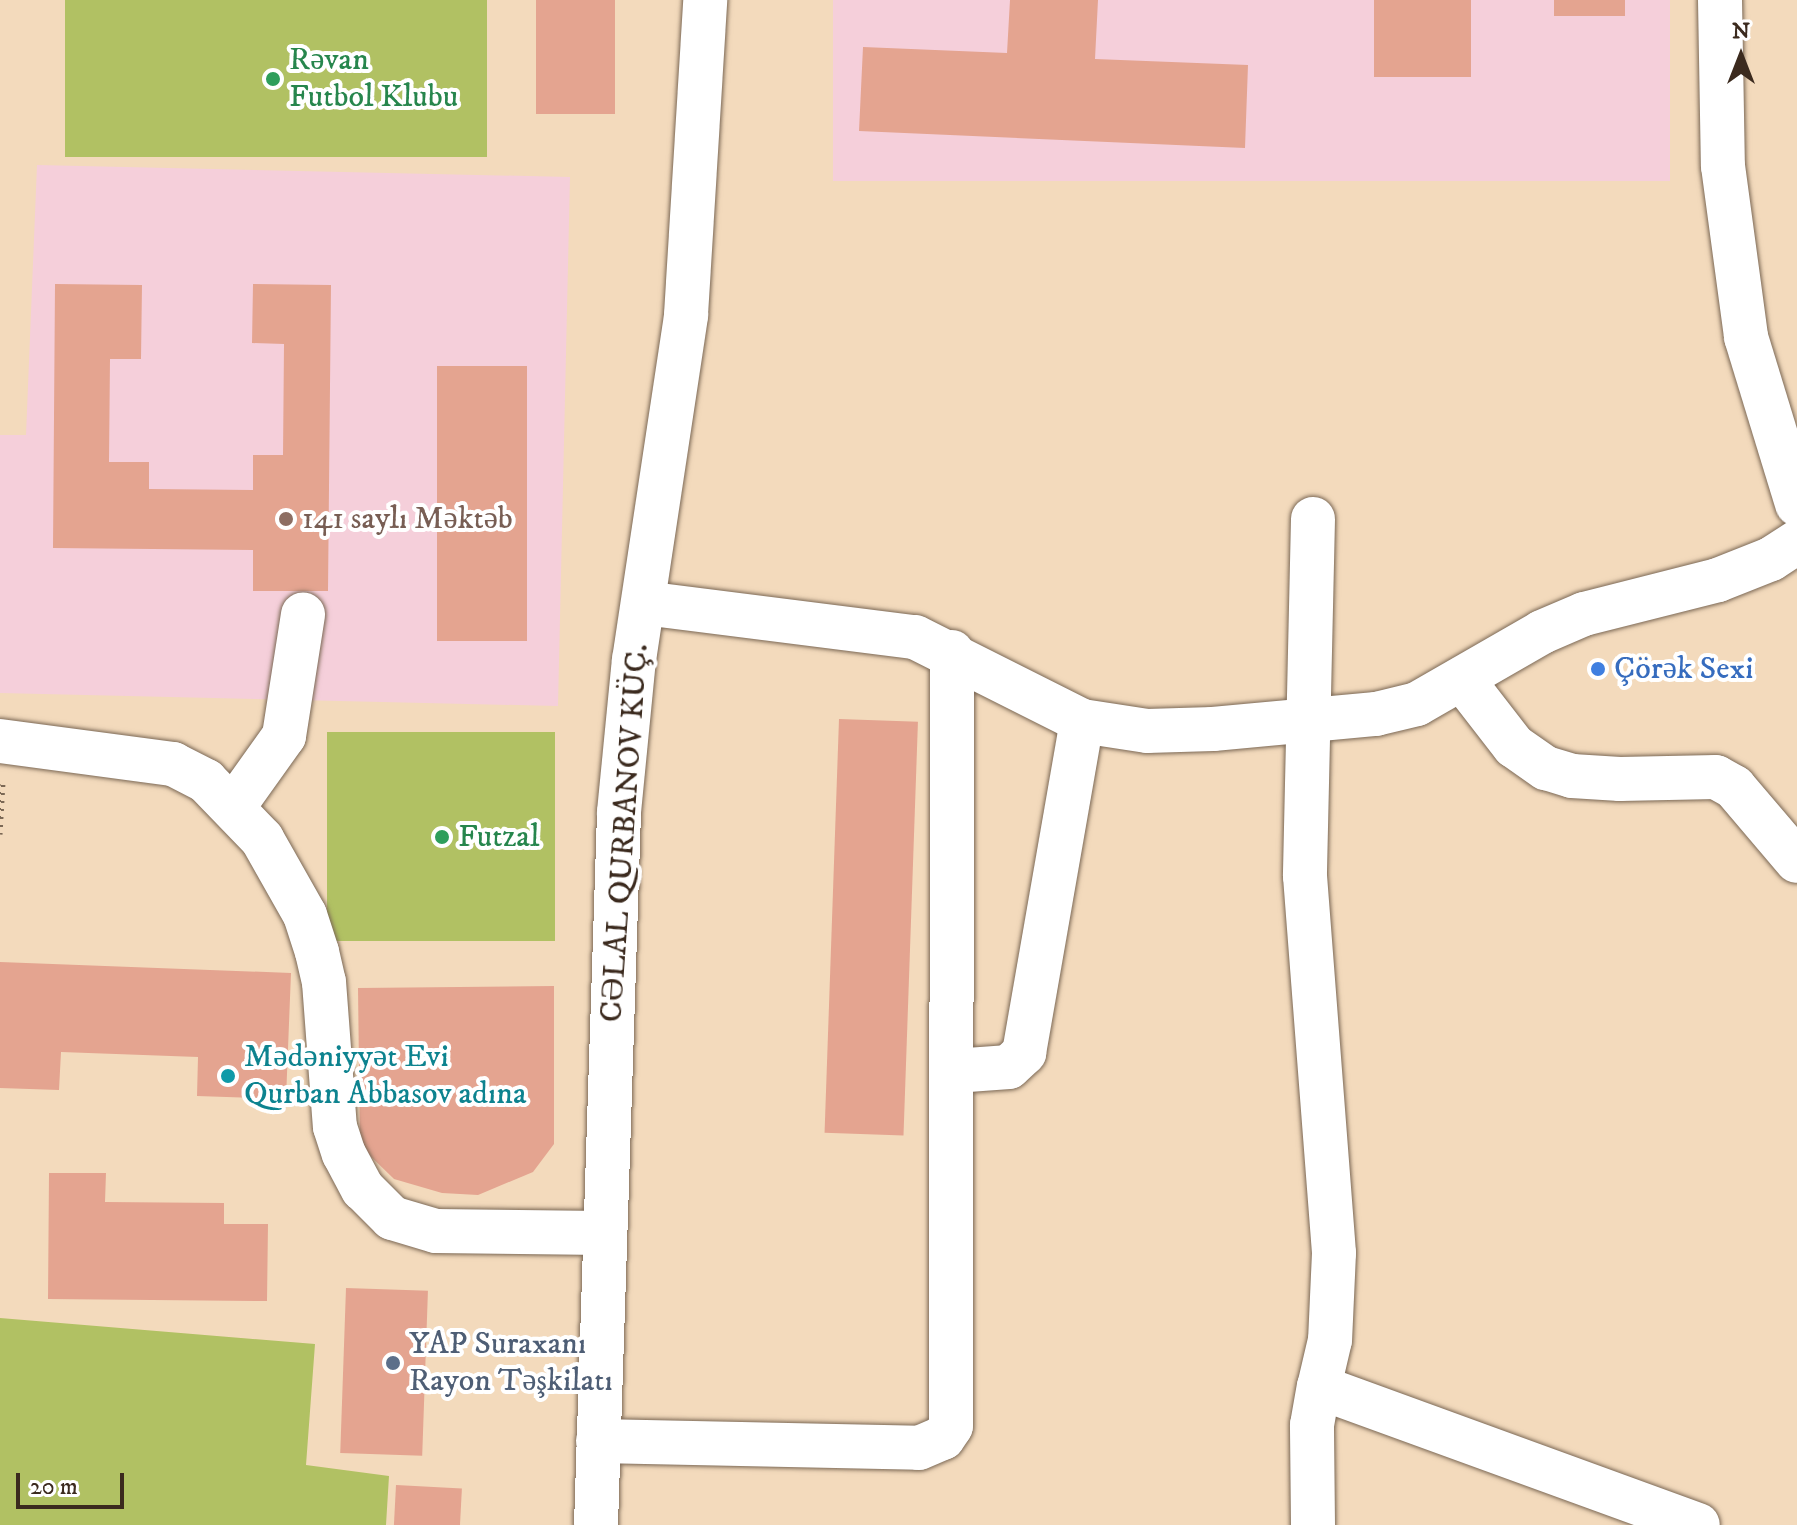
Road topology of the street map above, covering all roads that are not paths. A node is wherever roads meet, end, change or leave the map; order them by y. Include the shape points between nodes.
1 (705, 0) edge
2 (1720, 0) edge
3 (1797, 504) edge
4 (1313, 519) dead end
5 (1797, 542) edge
6 (644, 603) junction
7 (303, 614) dead end
8 (952, 652) junction
9 (1462, 679) junction
10 (1309, 719) junction
11 (1082, 721) junction
12 (2, 741) edge
13 (234, 806) junction
14 (1797, 861) edge
15 (954, 1071) junction
16 (602, 1233) junction
17 (1319, 1387) junction
18 (598, 1441) junction
19 (596, 1525) edge
20 (1313, 1525) edge
21 (1698, 1525) edge

1 - 6 street, CƏLAL QURBANOV KÜÇ. via 686,315
2 - 3 street via 1723,166 1746,337
4 - 10 street
5 - 9 street via 1771,559 1718,580 1584,614
6 - 8 street via 915,637
6 - 16 street, CƏLAL QURBANOV KÜÇ. via 619,812
7 - 13 street via 284,736
8 - 11 street
8 - 15 street
9 - 10 street via 1417,704
9 - 14 street via 1514,746 1546,768 1608,779 1716,777 1734,787
10 - 11 street via 1147,731
10 - 17 street via 1305,876 1334,1253 1330,1340
11 - 15 street via 1024,1053 1009,1067
12 - 13 street via 173,764 206,781
13 - 16 street via 262,839 305,915 324,982 335,1127 363,1189 392,1218 436,1231
15 - 18 street via 951,1426 943,1438 919,1448
16 - 18 street, CƏLAL QURBANOV KÜÇ.
17 - 20 street via 1312,1425
17 - 21 street
18 - 19 street, CƏLAL QURBANOV KÜÇ.

